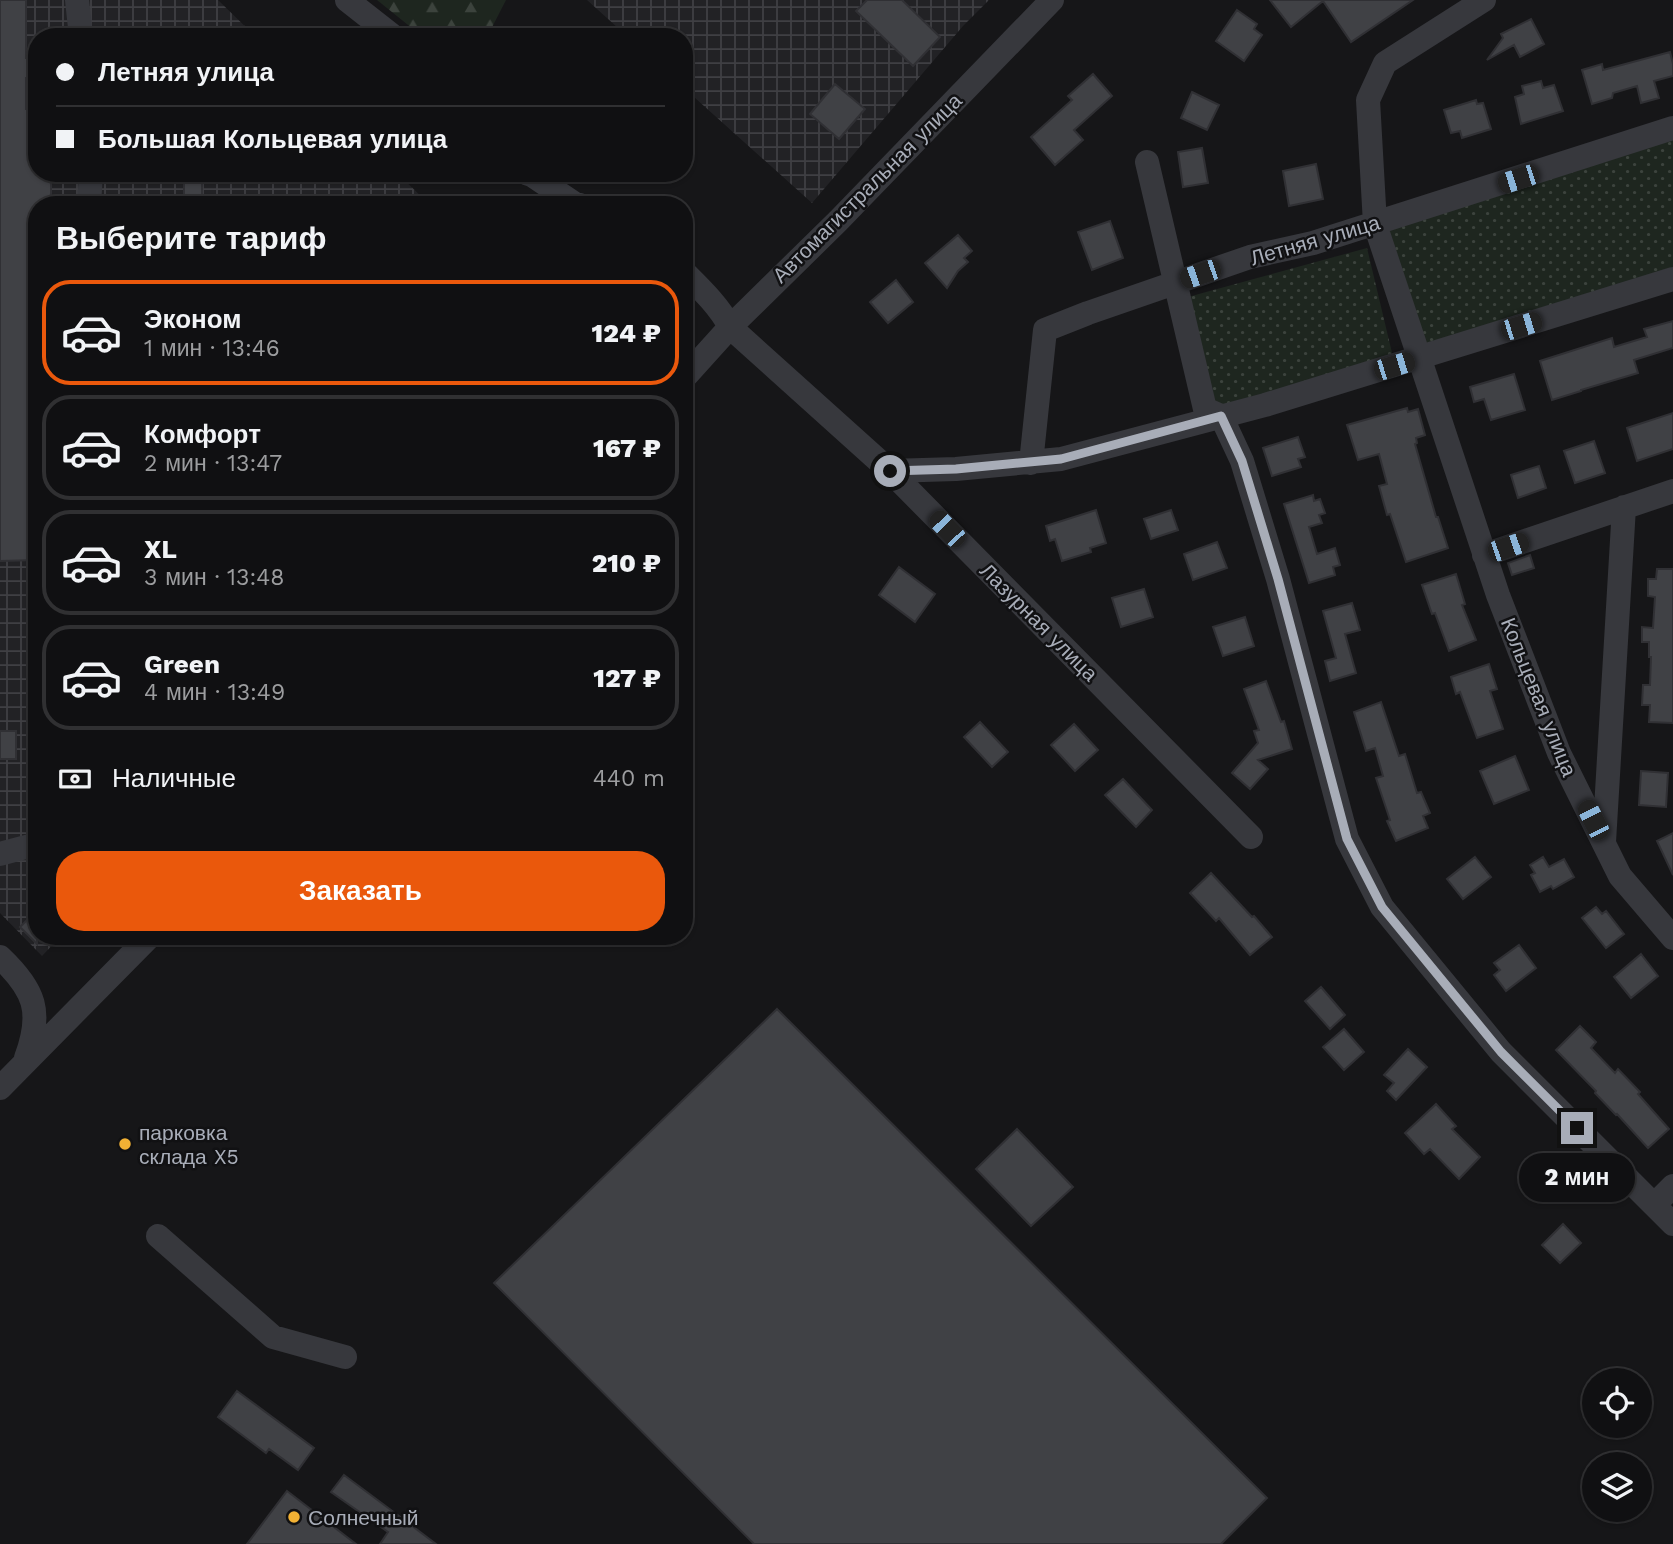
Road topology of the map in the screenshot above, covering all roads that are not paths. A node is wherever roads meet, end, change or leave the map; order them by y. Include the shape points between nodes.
1 (76, 0) edge
2 (347, 0) edge
3 (1052, 0) edge
4 (1484, 0) edge
5 (80, 28) edge
6 (383, 28) edge
7 (1673, 128) edge
8 (1147, 162) dead end
9 (542, 182) edge
10 (563, 196) edge
11 (1375, 224) junction
12 (1673, 279) edge
13 (693, 281) edge
14 (1175, 283) junction
15 (730, 327) junction
16 (1420, 358) junction
17 (693, 368) edge
18 (1221, 416) junction
19 (1031, 463) junction
20 (890, 471) junction
21 (1673, 491) edge
22 (1624, 507) junction
23 (1484, 555) junction
24 (1251, 837) dead end
25 (1604, 842) junction
26 (28, 846) edge
27 (0, 854) edge
28 (1673, 938) edge
29 (141, 945) edge
30 (0, 957) edge
31 (25, 1062) junction
32 (0, 1088) edge
33 (1673, 1186) edge
34 (1654, 1205) junction
35 (1673, 1224) edge
36 (158, 1236) dead end
37 (345, 1357) dead end

1 - 5 street
2 - 6 street
3 - 15 street, Автомагистральная улица
4 - 11 street, Кольцевая улица via 1385,62 1368,100
7 - 11 street, Летняя улица
8 - 14 street
9 - 10 street
11 - 14 street, Летняя улица via 1250,257
11 - 16 street, Кольцевая улица
12 - 16 street
13 - 15 street, Лазурная улица
14 - 18 street via 1205,409
14 - 19 street, Летняя улица via 1045,330
15 - 17 street, Автомагистральная улица
15 - 20 street, Лазурная улица
16 - 18 street
16 - 23 street, Кольцевая улица
18 - 19 street
18 - 34 street via 1242,461 1278,579 1347,839 1382,907 1501,1052
19 - 20 street
20 - 24 street, Лазурная улица
21 - 22 street
22 - 23 street
22 - 25 street
23 - 25 street, Кольцевая улица via 1559,754
25 - 28 street, Кольцевая улица via 1620,876
26 - 27 street
29 - 31 street
30 - 31 street via 30,992 36,1015
31 - 32 street
33 - 34 street
34 - 35 street
36 - 37 street via 273,1337

